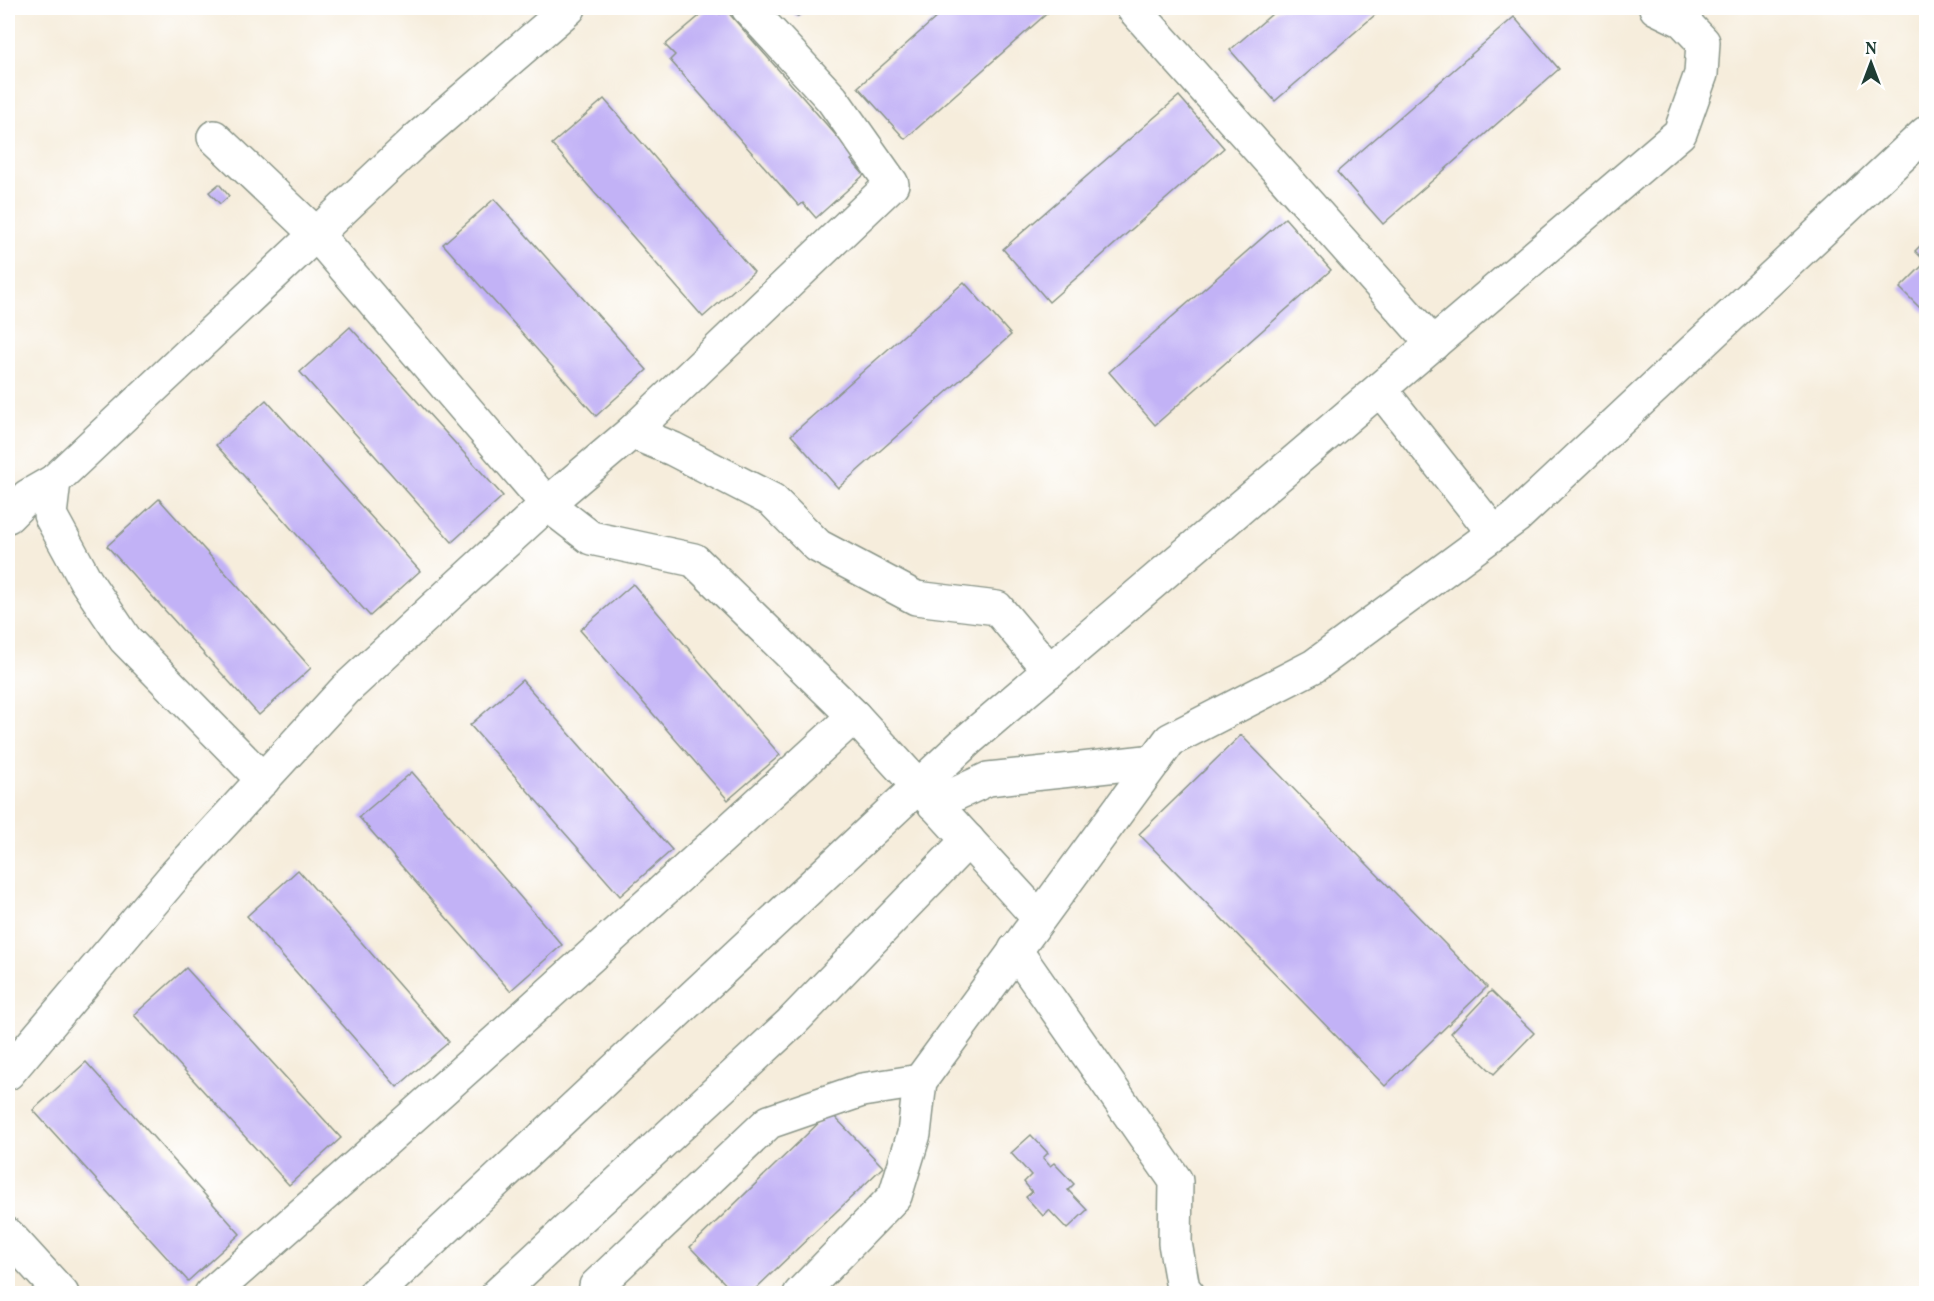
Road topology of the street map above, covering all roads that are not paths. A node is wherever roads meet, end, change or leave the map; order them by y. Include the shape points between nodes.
1 (569, 8) edge
2 (748, 8) edge
3 (1134, 8) edge
4 (1656, 8) edge
5 (1926, 134) edge
6 (214, 137) dead end
7 (316, 234) junction
8 (1432, 344) junction
9 (1380, 389) junction
10 (632, 432) junction
11 (54, 481) junction
12 (547, 504) junction
13 (8, 516) edge
14 (1494, 533) junction
15 (1050, 671) junction
16 (854, 716) junction
17 (1155, 761) junction
18 (263, 780) junction
19 (927, 795) junction
20 (968, 840) junction
21 (1039, 918) junction
22 (1015, 950) junction
23 (8, 1073) edge
24 (920, 1081) junction
25 (8, 1235) edge
26 (62, 1293) edge
27 (212, 1293) edge
28 (375, 1293) edge
29 (498, 1293) edge
30 (595, 1293) edge
31 (800, 1293) edge
32 (1188, 1293) edge

1 - 7 street via 416,140
2 - 10 street via 832,99 892,184
3 - 8 street
4 - 8 street via 1683,21 1703,42 1701,74 1680,133
5 - 14 street via 1516,517
6 - 7 street
7 - 11 street
7 - 12 street
8 - 9 street
9 - 14 street
9 - 15 street
10 - 12 street
10 - 15 street via 772,500 818,546 916,598 997,608
11 - 13 street via 28,496
11 - 18 street via 50,515 86,581 125,639
12 - 16 street via 591,538 694,560
12 - 18 street via 346,689
14 - 17 street via 1314,666 1170,740
15 - 19 street via 968,740
16 - 19 street
16 - 27 street via 393,1136
17 - 19 street via 988,779
17 - 21 street
18 - 23 street via 177,874
19 - 20 street
19 - 28 street
20 - 21 street
20 - 29 street via 790,1023
21 - 22 street
22 - 24 street
22 - 32 street via 1176,1181 1175,1243
24 - 30 street via 862,1090 769,1122 596,1286
24 - 31 street via 914,1134 895,1196
25 - 26 street

